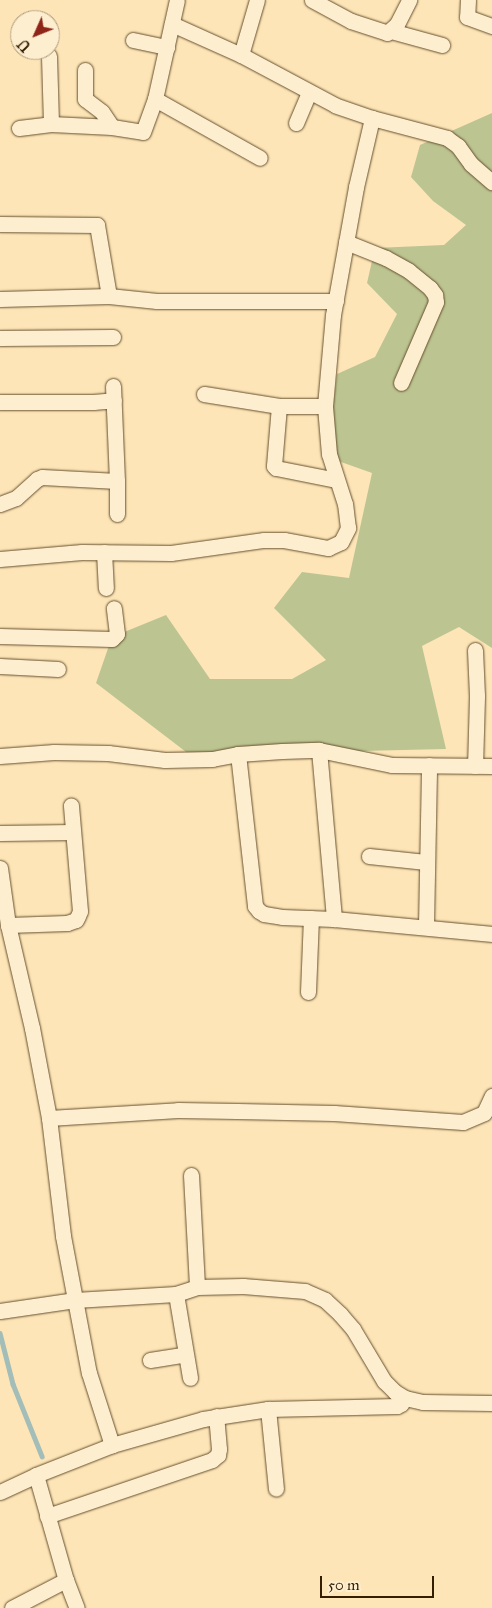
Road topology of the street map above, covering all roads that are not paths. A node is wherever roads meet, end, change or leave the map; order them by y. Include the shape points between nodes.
1 (177, 0) edge
2 (258, 0) edge
3 (312, 0) edge
4 (409, 0) edge
5 (468, 0) edge
6 (172, 24) junction
7 (492, 26) edge
8 (391, 30) junction
9 (133, 40) dead end
10 (442, 45) dead end
11 (167, 48) junction
12 (241, 55) junction
13 (49, 60) edge
14 (85, 70) dead end
15 (309, 93) junction
16 (155, 99) junction
17 (372, 118) junction
18 (296, 123) dead end
19 (51, 124) junction
20 (112, 127) junction
21 (19, 128) dead end
22 (260, 158) dead end
23 (492, 182) edge
24 (0, 224) edge
25 (346, 242) junction
26 (109, 296) junction
27 (0, 299) edge
28 (336, 301) junction
29 (113, 337) dead end
30 (0, 338) edge
31 (401, 383) dead end
32 (204, 394) dead end
33 (0, 402) edge
34 (279, 406) junction
35 (325, 406) junction
36 (336, 480) junction
37 (117, 481) junction
38 (0, 504) edge
39 (117, 514) dead end
40 (104, 552) junction
41 (0, 559) edge
42 (106, 588) dead end
43 (114, 608) dead end
44 (0, 636) edge
45 (475, 650) dead end
46 (0, 666) edge
47 (58, 669) dead end
48 (485, 696) edge
49 (319, 750) junction
50 (238, 754) junction
51 (0, 756) edge
52 (429, 765) junction
53 (475, 766) junction
54 (492, 766) edge
55 (71, 805) dead end
56 (73, 832) junction
57 (0, 833) edge
58 (369, 856) dead end
59 (426, 862) junction
60 (0, 868) edge
61 (311, 918) junction
62 (334, 919) junction
63 (8, 925) junction
64 (426, 926) junction
65 (492, 934) edge
66 (308, 992) dead end
67 (492, 1096) edge
68 (49, 1118) junction
69 (192, 1175) dead end
70 (197, 1287) junction
71 (176, 1294) junction
72 (75, 1300) junction
73 (0, 1311) edge
74 (186, 1354) junction
75 (150, 1360) dead end
76 (190, 1378) dead end
77 (405, 1398) junction
78 (492, 1403) edge
79 (268, 1409) junction
80 (216, 1416) junction
81 (112, 1445) junction
82 (36, 1475) junction
83 (276, 1489) dead end
84 (0, 1492) edge
85 (47, 1516) junction
86 (66, 1580) junction
87 (12, 1608) edge
88 (77, 1608) edge

1 - 6 street
2 - 12 street
3 - 8 street via 352,22 383,32
4 - 8 street
5 - 7 street via 467,17
6 - 11 street
6 - 12 street
8 - 10 street
9 - 11 street
11 - 16 street
12 - 15 street
13 - 19 street
14 - 20 street via 85,99 102,112
15 - 17 street
15 - 18 street
16 - 20 street via 143,132
16 - 22 street
17 - 23 street via 452,141
17 - 25 street
19 - 20 street
19 - 21 street
24 - 26 street via 98,225
25 - 28 street
25 - 31 street via 386,258 409,272 435,295 436,302
26 - 27 street
26 - 28 street via 157,301
28 - 35 street
29 - 30 street
32 - 34 street
33 - 37 street via 93,402 113,393
34 - 35 street
34 - 36 street via 274,466
35 - 36 street via 328,454
36 - 40 street via 348,528 336,546 328,548 264,540 171,553
37 - 38 street via 42,477 16,498
37 - 39 street
40 - 41 street
40 - 42 street
43 - 44 street via 116,634 112,639
45 - 48 street
46 - 47 street
48 - 53 street
49 - 50 street
49 - 52 street via 372,763
49 - 62 street
50 - 51 street via 212,759 165,760 99,753
50 - 61 street via 255,906 264,914
52 - 53 street
52 - 59 street
53 - 54 street
55 - 56 street
56 - 57 street
56 - 63 street via 80,911 76,920
58 - 59 street
59 - 64 street
60 - 63 street
61 - 62 street
61 - 66 street
62 - 64 street
63 - 68 street
64 - 65 street
67 - 68 street via 484,1113 463,1122 228,1110
68 - 72 street via 63,1236
69 - 70 street
70 - 71 street
70 - 77 street via 243,1286 305,1291 325,1300 353,1329 384,1381
71 - 72 street
71 - 74 street
72 - 73 street
72 - 81 street via 89,1372
74 - 75 street
74 - 76 street
77 - 78 street via 424,1402
77 - 79 street via 397,1406
79 - 80 street
79 - 83 street
80 - 81 street
80 - 85 street via 219,1449 212,1460
81 - 82 street
82 - 84 street
82 - 85 street
85 - 86 street
86 - 87 street
86 - 88 street

